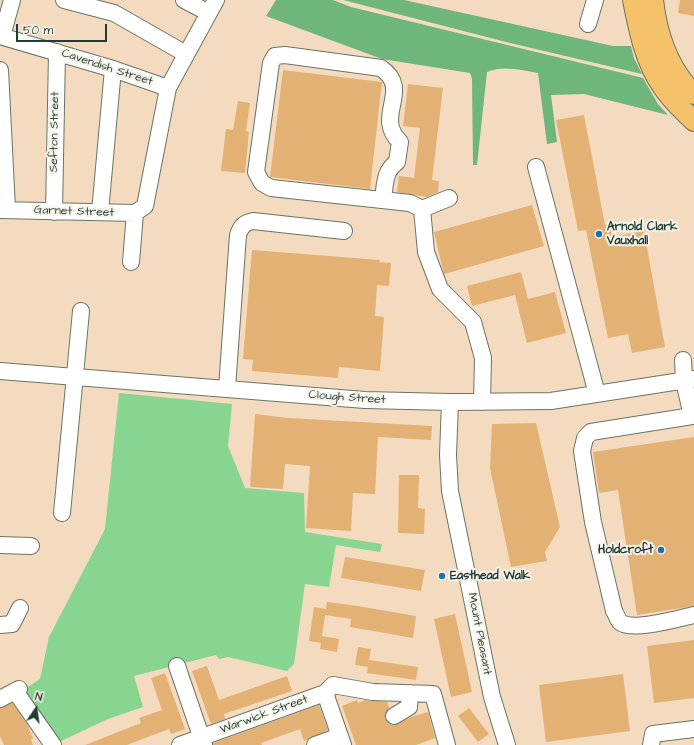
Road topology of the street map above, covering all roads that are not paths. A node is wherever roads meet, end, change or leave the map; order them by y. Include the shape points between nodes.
1 (12, 0) edge
2 (64, 0) edge
3 (184, 0) edge
4 (595, 0) edge
5 (633, 0) edge
6 (653, 0) edge
7 (212, 6) edge
8 (588, 24) dead end
9 (1, 36) edge
10 (56, 52) junction
11 (186, 54) junction
12 (113, 69) junction
13 (0, 70) edge
14 (168, 88) junction
15 (694, 94) edge
16 (694, 121) edge
17 (536, 167) dead end
18 (450, 198) dead end
19 (383, 200) junction
20 (422, 209) junction
21 (4, 210) edge
22 (140, 210) junction
23 (54, 212) junction
24 (100, 212) junction
25 (344, 230) dead end
26 (131, 262) dead end
27 (81, 311) dead end
28 (683, 360) dead end
29 (0, 370) edge
30 (75, 376) junction
31 (689, 380) edge
32 (227, 388) junction
33 (597, 394) junction
34 (450, 402) junction
35 (482, 402) junction
36 (62, 513) dead end
37 (0, 544) edge
38 (32, 546) dead end
39 (20, 608) dead end
40 (694, 615) edge
41 (0, 625) edge
42 (177, 666) dead end
43 (325, 693) junction
44 (410, 693) junction
45 (0, 699) edge
46 (394, 716) dead end
47 (694, 729) edge
48 (202, 741) edge
49 (341, 741) edge
50 (53, 745) edge
51 (180, 745) edge
52 (315, 745) edge
53 (447, 745) edge
54 (507, 745) edge
55 (651, 745) edge

1 - 9 street
2 - 11 street via 114,13
3 - 7 street
4 - 8 street
5 - 16 main road via 644,47 660,82 669,96
6 - 15 main road via 659,36 666,54 683,82
7 - 11 street
9 - 10 street, Cavendish Street
10 - 12 street, Cavendish Street
10 - 23 street, Sefton Street
11 - 14 street
12 - 14 street, Cavendish Street
12 - 24 street
13 - 21 street
14 - 22 street via 158,145
17 - 33 street
18 - 20 street
19 - 19 street via 271,188 262,183 256,172 270,63 275,56 285,55 381,68 390,74 395,86 389,125 393,135 400,142 397,162 390,167 386,176
19 - 20 street via 410,203
20 - 35 street via 426,252 440,289 473,322 483,358
21 - 23 street, Garnet Street
22 - 24 street, Garnet Street
22 - 26 street
23 - 24 street, Garnet Street
25 - 32 street via 253,220 245,223 240,229
27 - 30 street
28 - 31 street
29 - 30 street, Clough Street
30 - 32 street, Clough Street
30 - 36 street
31 - 33 street, Clough Street
31 - 40 street via 692,416 592,432 585,438 582,451 594,522 614,611 620,622 639,626
32 - 34 street, Clough Street via 365,400
33 - 35 street, Clough Street via 551,401
34 - 35 street, Clough Street
34 - 54 street, Mount Pleasant via 450,491 492,698
37 - 38 street
39 - 41 street via 12,624
42 - 48 street
43 - 44 street, Warwick Street via 333,686 373,692
43 - 48 street, Warwick Street
43 - 49 street
44 - 46 street via 409,707
44 - 53 street, Warwick Street via 433,694
45 - 50 street via 17,690
47 - 55 street via 653,734
48 - 51 street, Warwick Street
49 - 52 street

